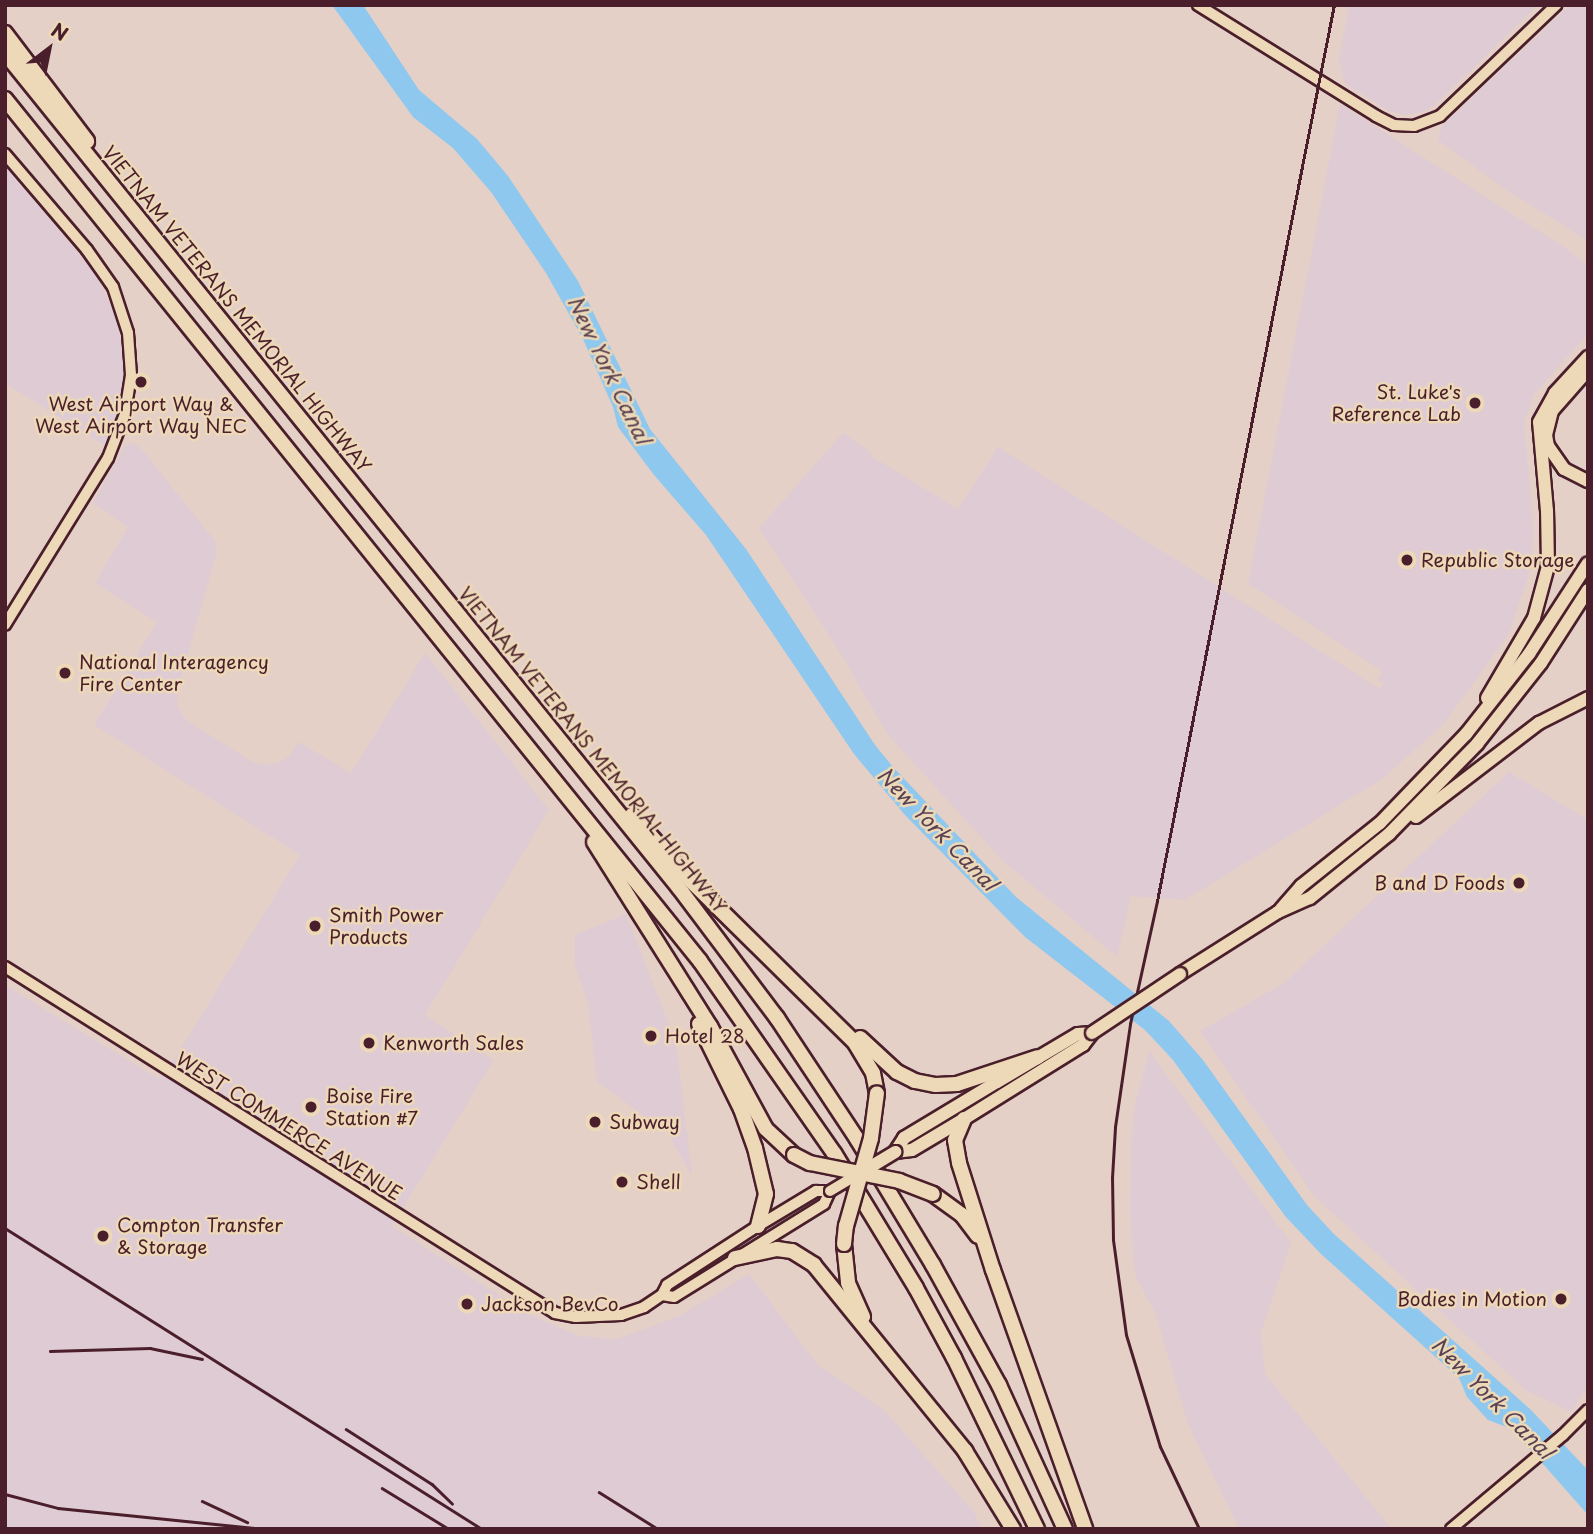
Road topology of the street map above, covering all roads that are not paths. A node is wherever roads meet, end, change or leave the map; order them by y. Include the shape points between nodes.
1 (1198, 5) edge
2 (1556, 5) edge
3 (5, 33) edge
4 (5, 53) edge
5 (5, 99) edge
6 (5, 113) edge
7 (5, 155) edge
8 (76, 187) junction
9 (146, 226) junction
10 (1588, 357) edge
11 (1588, 370) edge
12 (1588, 481) edge
13 (1588, 563) edge
14 (1588, 590) edge
15 (450, 602) junction
16 (5, 625) edge
17 (484, 691) junction
18 (1588, 698) edge
19 (1466, 734) junction
20 (1389, 834) junction
21 (1278, 912) junction
22 (669, 960) junction
23 (5, 967) edge
24 (781, 967) junction
25 (1092, 1033) junction
26 (1038, 1057) junction
27 (964, 1119) junction
28 (895, 1152) junction
29 (862, 1172) junction
30 (830, 1191) junction
31 (758, 1226) junction
32 (735, 1258) junction
33 (993, 1270) junction
34 (662, 1296) junction
35 (890, 1360) junction
36 (1588, 1410) edge
37 (1013, 1529) edge
38 (1037, 1529) edge
39 (1065, 1529) edge
40 (1085, 1529) edge
41 (1451, 1529) edge

1 - 2 street via 1376,116 1394,125 1414,127 1440,116
3 - 9 highway via 60,101
4 - 9 highway, VIETNAM VETERANS MEMORIAL HIGHWAY
5 - 8 highway
6 - 8 highway
7 - 16 street via 113,287 130,353 129,391 108,458
8 - 17 highway
9 - 15 highway, VIETNAM VETERANS MEMORIAL HIGHWAY
10 - 19 main road via 1555,393 1539,422 1548,566 1534,618
11 - 12 main road via 1552,411 1546,435 1564,469
13 - 19 main road via 1529,654
14 - 20 main road via 1541,663 1477,744
15 - 24 highway via 693,883
15 - 39 highway, VIETNAM VETERANS MEMORIAL HIGHWAY via 715,933 817,1078 962,1316
17 - 22 highway via 605,856
17 - 38 highway via 700,961 834,1153 954,1358
18 - 20 main road via 1539,723
19 - 21 main road via 1380,823 1301,886
20 - 21 main road via 1310,898
21 - 25 main road, bridge
22 - 29 highway, bridge via 766,1129 810,1163
22 - 31 highway via 749,1128 766,1194
23 - 34 street, WEST COMMERCE AVENUE via 555,1313 621,1315
24 - 26 highway via 897,1072 915,1081 957,1083
24 - 29 highway, bridge via 864,1054 873,1073 877,1109
25 - 26 main road via 1078,1034
25 - 27 main road via 1083,1045
26 - 28 main road via 904,1138
27 - 28 main road via 912,1150
27 - 33 highway via 955,1148
28 - 29 main road, bridge
29 - 30 street, bridge
29 - 33 highway, bridge via 933,1194 962,1215 977,1234
29 - 35 highway, bridge via 846,1226 844,1266 853,1299
30 - 31 street via 816,1191
30 - 32 street via 824,1204
31 - 34 street via 667,1284
32 - 34 street via 674,1297
32 - 35 highway via 778,1249 803,1256
33 - 40 highway
35 - 37 highway via 965,1451
36 - 41 street

